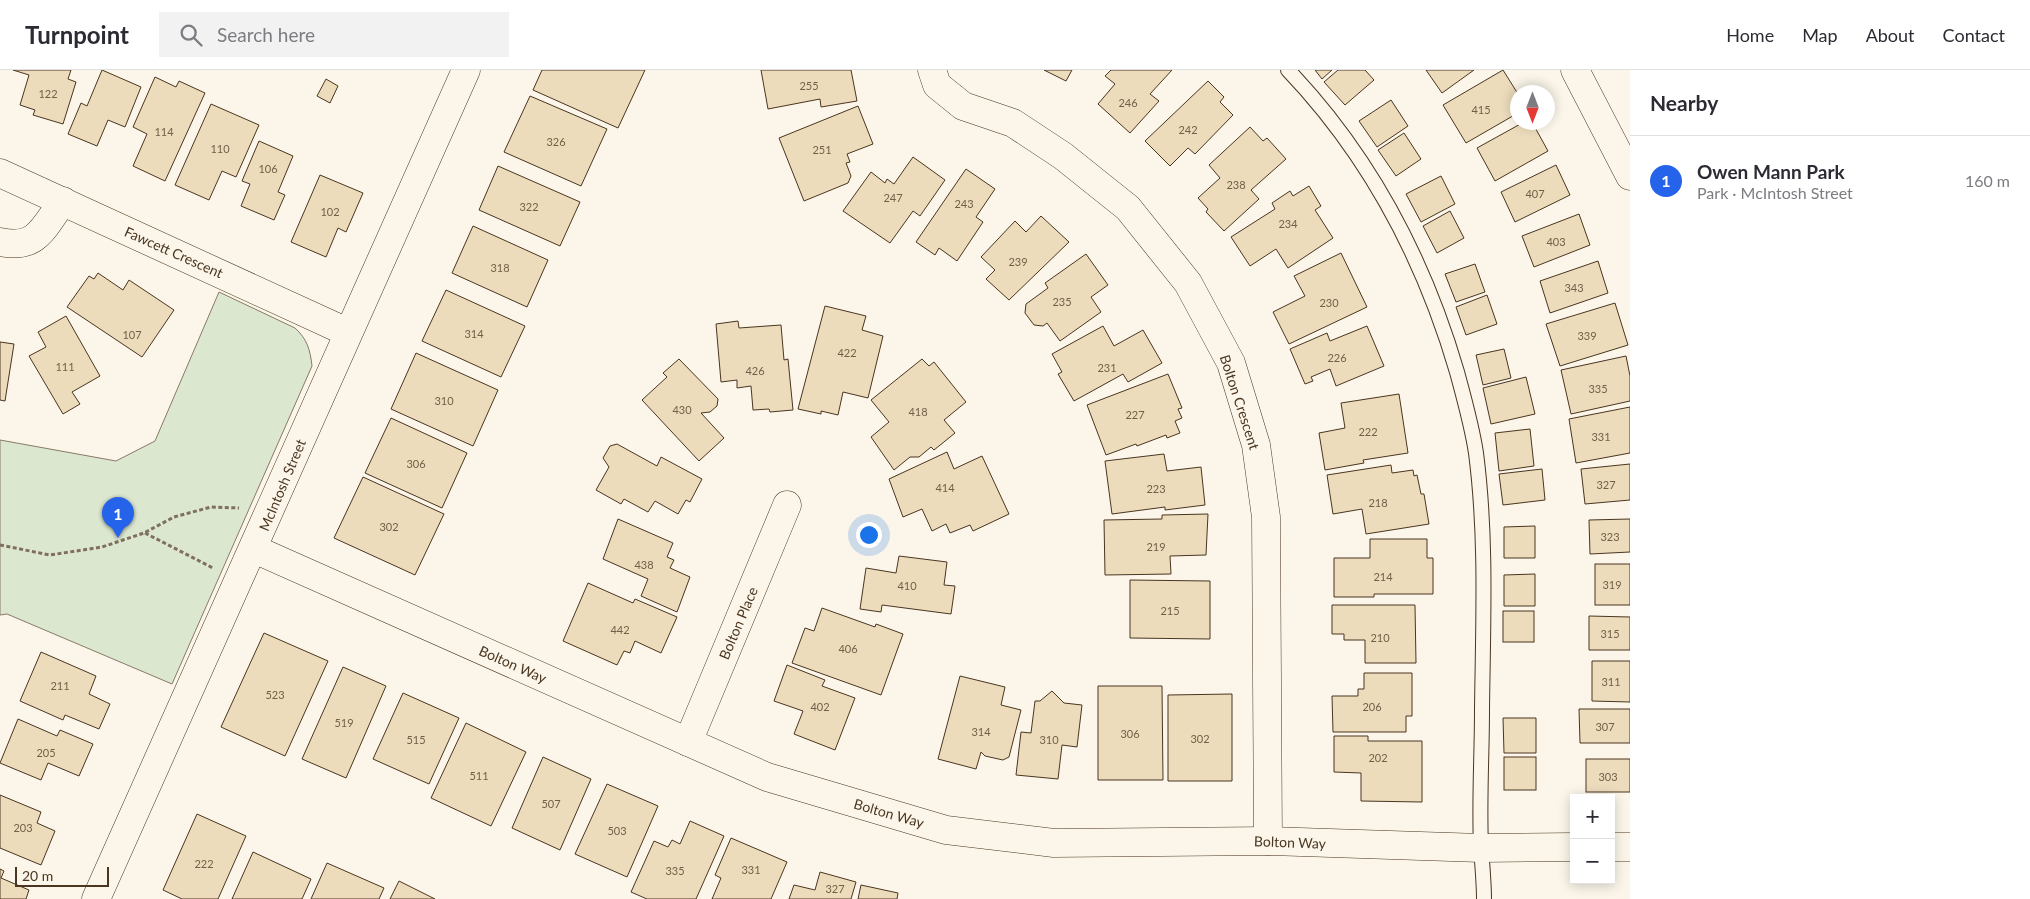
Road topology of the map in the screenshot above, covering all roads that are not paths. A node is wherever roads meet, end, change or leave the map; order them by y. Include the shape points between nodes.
1 (466, 70) edge
2 (932, 70) edge
3 (1288, 70) edge
4 (1575, 70) edge
5 (0, 173) edge
6 (1630, 176) edge
7 (64, 201) junction
8 (0, 242) edge
9 (347, 332) junction
10 (787, 505) dead end
11 (254, 548) junction
12 (688, 742) junction
13 (1268, 841) junction
14 (1570, 847) edge
15 (1615, 847) edge
16 (1630, 847) edge
17 (1481, 848) junction
18 (96, 899) edge
19 (1484, 899) edge

1 - 9 street, McIntosh Street
2 - 13 street, Bolton Crescent via 937,85 963,106 1012,123 1063,156 1128,208 1188,283 1230,363 1256,445 1266,517
3 - 17 lane via 1337,126 1393,212 1435,305 1466,403 1476,452 1484,578
4 - 6 street
5 - 7 street, Fawcett Crescent
7 - 8 street via 33,241 17,246
7 - 9 street, Fawcett Crescent
9 - 11 street, McIntosh Street
10 - 12 street, Bolton Place
11 - 12 street, Bolton Way
11 - 18 street, McIntosh Street
12 - 13 street, Bolton Way via 767,777 946,830 1054,844
13 - 17 street, Bolton Way
14 - 17 street, Bolton Way
15 - 16 street
17 - 19 lane

